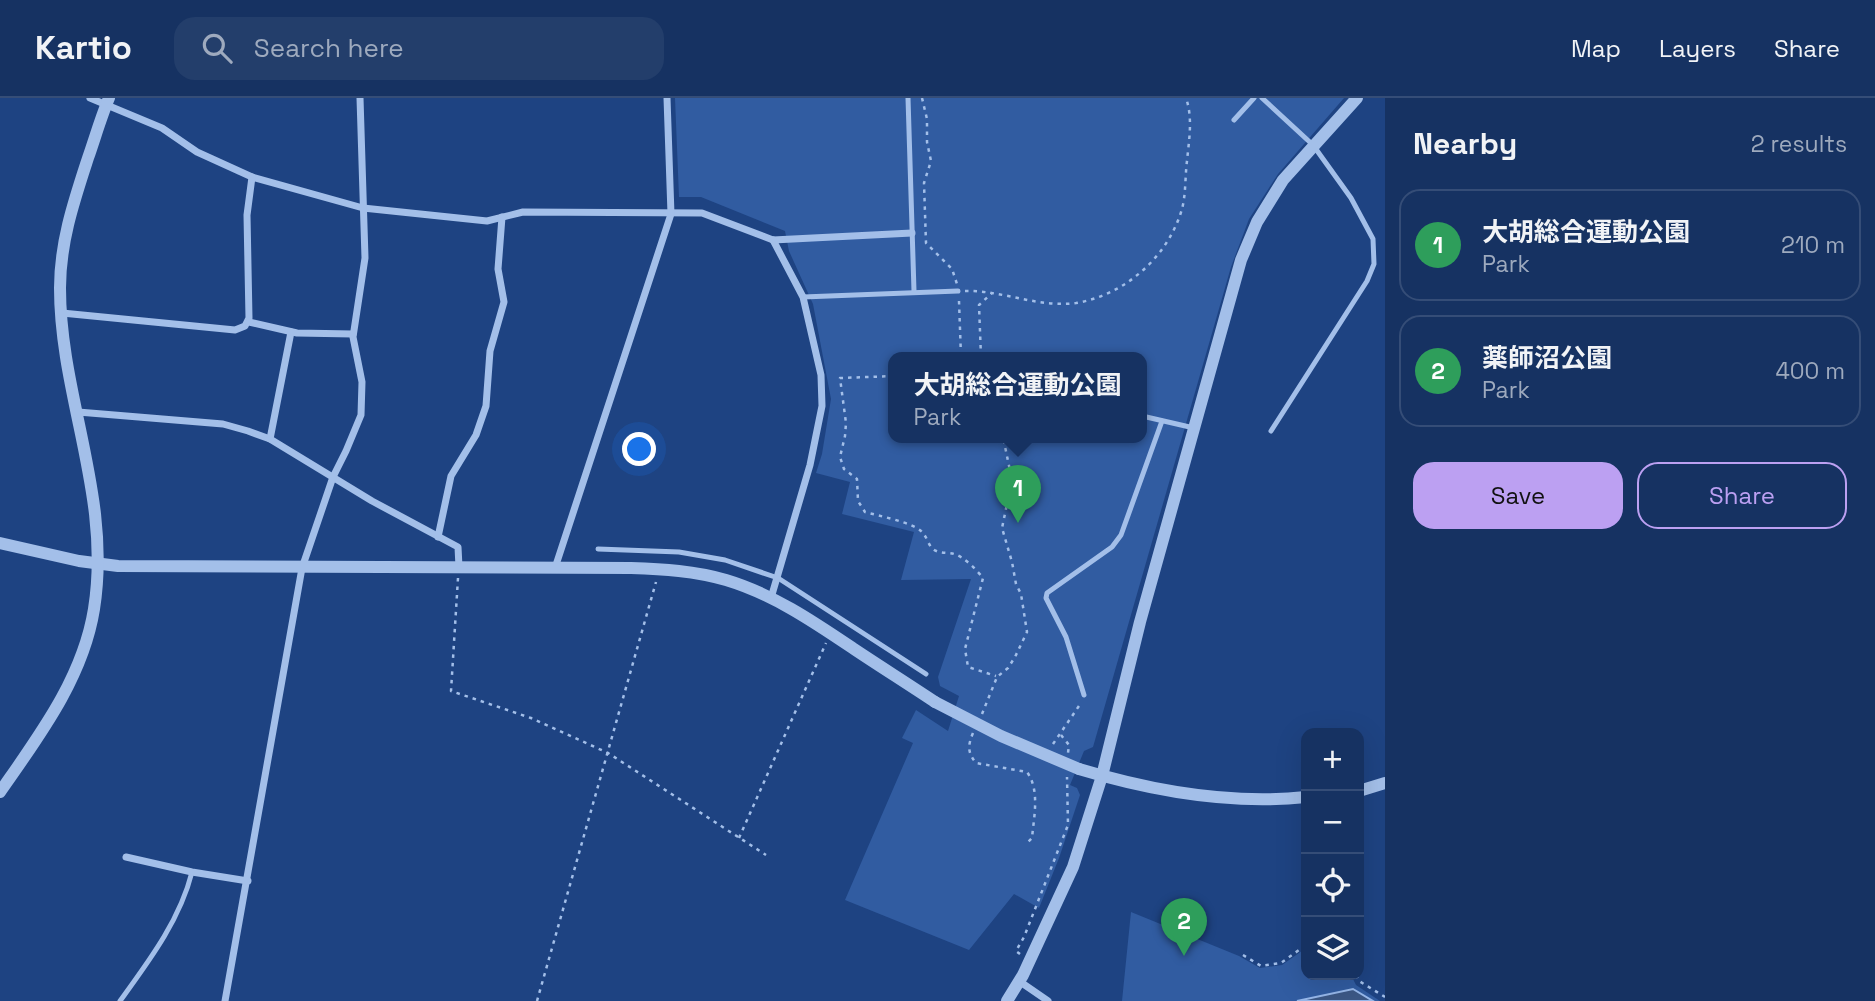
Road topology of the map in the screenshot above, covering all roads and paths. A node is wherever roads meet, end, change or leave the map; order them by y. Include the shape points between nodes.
1 (90, 98) edge
2 (360, 98) edge
3 (667, 98) edge
4 (908, 98) edge
5 (922, 98) edge
6 (1186, 98) edge
7 (1254, 98) edge
8 (1262, 98) edge
9 (1357, 98) edge
10 (107, 102) edge
11 (1234, 120) dead end
12 (1313, 145) junction
13 (252, 177) junction
14 (362, 208) junction
15 (671, 214) junction
16 (502, 217) junction
17 (912, 233) junction
18 (773, 240) junction
19 (914, 291) junction
20 (958, 291) junction
21 (992, 293) junction
22 (803, 297) junction
23 (62, 313) junction
24 (249, 322) junction
25 (291, 332) junction
26 (353, 334) junction
27 (961, 352) edge
28 (981, 352) edge
29 (888, 376) edge
30 (78, 412) junction
31 (1147, 417) edge
32 (1162, 421) junction
33 (1194, 428) junction
34 (1271, 431) dead end
35 (270, 439) junction
36 (1004, 443) edge
37 (333, 477) junction
38 (438, 537) junction
39 (0, 543) edge
40 (598, 549) dead end
41 (631, 551) junction
42 (679, 552) junction
43 (99, 563) junction
44 (459, 567) junction
45 (302, 568) junction
46 (555, 568) junction
47 (631, 568) junction
48 (660, 569) junction
49 (677, 570) junction
50 (778, 578) junction
51 (771, 598) junction
52 (831, 634) junction
53 (876, 644) junction
54 (867, 658) junction
55 (926, 674) dead end
56 (997, 677) junction
57 (1084, 695) joint
58 (979, 721) dead end
59 (974, 733) dead end
60 (1061, 735) junction
61 (1053, 744) dead end
62 (608, 753) junction
63 (1068, 759) dead end
64 (1073, 771) junction
65 (1102, 776) junction
66 (1385, 783) edge
67 (1364, 789) edge
68 (0, 792) edge
69 (1301, 798) edge
70 (738, 838) junction
71 (1027, 843) dead end
72 (766, 855) dead end
73 (126, 857) dead end
74 (192, 872) junction
75 (248, 881) junction
76 (1301, 949) edge
77 (1021, 955) dead end
78 (1243, 955) dead end
79 (1358, 980) edge
80 (1019, 981) junction
81 (1385, 997) edge
82 (120, 1001) edge
83 (225, 1001) edge
84 (537, 1001) edge
85 (1007, 1001) edge
86 (1048, 1001) edge

1 - 10 street
2 - 14 street
3 - 15 street
4 - 17 lane
5 - 20 path via 931,161 924,183 926,243 952,269
6 - 21 path via 1190,116 1182,208 1166,244 1152,261 1115,289 1074,303
7 - 11 lane
8 - 12 lane
9 - 12 street
10 - 13 street
10 - 23 street via 65,235
12 - 33 street via 1283,180 1241,260
12 - 34 lane via 1351,198 1373,239 1374,264
13 - 14 street
13 - 24 street via 247,215
14 - 16 street via 487,221
14 - 26 street via 365,258
15 - 16 street via 523,212
15 - 18 street via 702,213
15 - 46 street
16 - 38 street via 498,269 504,302 490,351 486,406 476,435 451,476
17 - 18 street
17 - 19 lane
18 - 22 street
19 - 20 lane
19 - 22 lane
20 - 21 path
20 - 27 path
21 - 28 path via 979,306
22 - 50 street via 821,375 822,406
23 - 24 street via 235,330
23 - 30 street
24 - 25 street
25 - 26 street
25 - 35 street
26 - 37 street via 362,382 361,415
29 - 56 path via 840,378 846,423 840,457 844,469 857,479 858,501 865,512 918,528 937,552 960,556 983,578 965,659 968,667
30 - 35 street via 223,424
30 - 43 street via 97,518
31 - 32 lane
32 - 33 lane
32 - 57 lane via 1121,535 1112,547 1047,593
33 - 65 street
35 - 37 street
36 - 56 path via 1012,480 1002,527 1027,632 1008,668
37 - 38 street
37 - 45 street
38 - 44 street via 458,547
39 - 43 street
40 - 41 lane
41 - 42 lane
41 - 47 lane
42 - 49 lane
42 - 50 lane via 725,560
43 - 45 street
43 - 68 street via 94,610 75,670 59,704
44 - 45 street
44 - 46 street
44 - 62 path via 452,691 531,718
45 - 75 street
46 - 47 street
47 - 48 street
48 - 49 street
48 - 62 path
49 - 51 street via 729,581
50 - 51 street
50 - 53 lane
51 - 52 street
52 - 54 street
52 - 70 path
53 - 54 lane
53 - 55 lane
54 - 64 street, bridge via 935,702
56 - 58 path
57 - 60 path
59 - 71 path via 968,744 976,763 1027,772 1032,778 1032,838
60 - 61 path
60 - 63 path via 1069,745
62 - 70 path
62 - 84 path
64 - 65 street
64 - 77 path via 1068,825 1016,951
65 - 69 street via 1193,795 1274,801
65 - 80 street via 1073,867
66 - 67 street
70 - 72 path
73 - 74 street
74 - 75 street
74 - 82 lane via 158,947
75 - 83 street
76 - 78 path via 1281,963 1261,967
79 - 81 path
80 - 85 street
80 - 86 street

